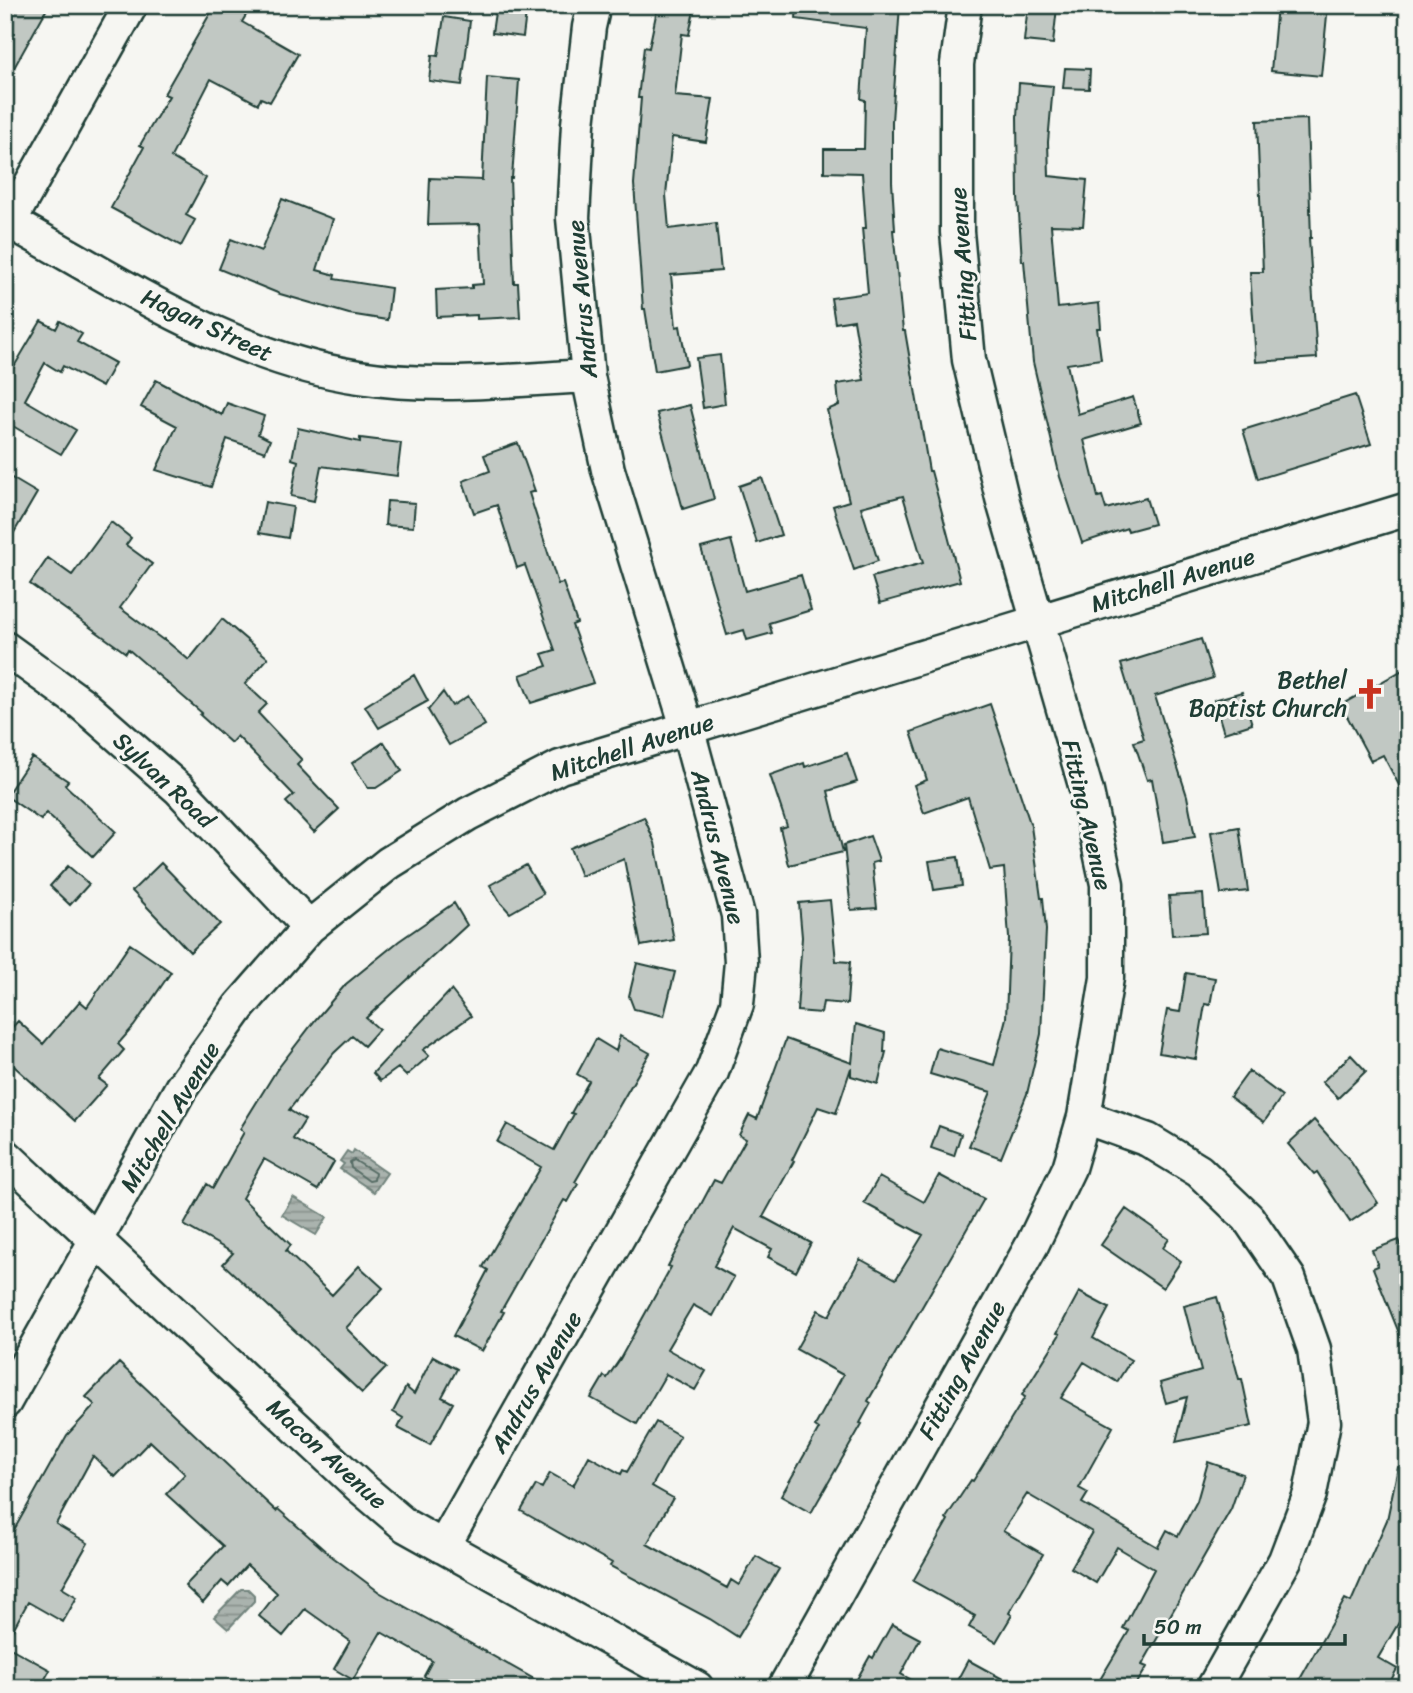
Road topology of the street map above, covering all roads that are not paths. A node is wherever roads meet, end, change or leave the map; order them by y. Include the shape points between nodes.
1 (131, 5) edge
2 (594, 5) edge
3 (965, 5) edge
4 (7, 226) edge
5 (588, 376) junction
6 (1408, 509) edge
7 (1036, 622) junction
8 (5, 648) edge
9 (687, 727) junction
10 (309, 927) junction
11 (1084, 1117) junction
12 (5, 1155) edge
13 (97, 1241) junction
14 (5, 1402) edge
15 (443, 1547) junction
16 (697, 1688) edge
17 (784, 1688) edge
18 (1213, 1688) edge

1 - 4 street
2 - 5 street, Andrus Avenue via 578,124 573,218
3 - 7 street, Fitting Avenue via 957,64 957,232 969,360
4 - 5 street, Hagan Street via 201,328 275,358 359,377 461,384
5 - 9 street, Andrus Avenue via 608,470
6 - 7 street, Mitchell Avenue
7 - 9 street, Mitchell Avenue
7 - 11 street, Fitting Avenue via 1087,792 1107,884 1107,978
8 - 10 street, Sylvan Road via 81,703 179,789
9 - 10 street, Mitchell Avenue via 560,767 468,814 389,863
9 - 15 street, Andrus Avenue via 738,915 737,1004 712,1072
10 - 13 street, Mitchell Avenue via 239,1007 181,1088
11 - 17 street, Fitting Avenue via 1069,1168 1032,1245
11 - 18 street via 1148,1140 1199,1171 1248,1219 1289,1278 1314,1349 1324,1422 1310,1494 1285,1560
12 - 13 street, Macon Avenue
13 - 14 street, Mitchell Avenue
13 - 15 street, Macon Avenue via 359,1486 406,1526
15 - 16 street, Macon Avenue

